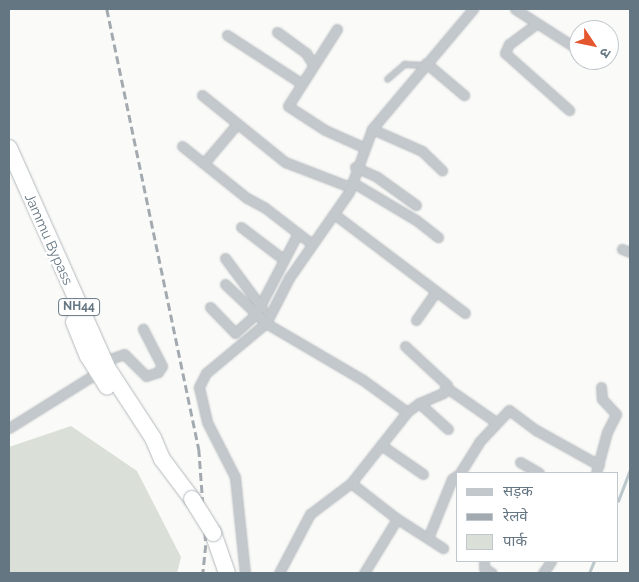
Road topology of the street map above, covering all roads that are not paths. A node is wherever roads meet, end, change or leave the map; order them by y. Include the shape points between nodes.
1 (473, 9) edge
2 (516, 9) edge
3 (536, 24) junction
4 (337, 29) dead end
5 (277, 32) dead end
6 (227, 35) dead end
7 (569, 44) edge
8 (313, 64) junction
9 (425, 64) junction
10 (387, 78) dead end
11 (301, 83) junction
12 (202, 95) dead end
13 (464, 95) dead end
14 (569, 110) dead end
15 (237, 124) junction
16 (372, 129) junction
17 (357, 144) junction
18 (182, 146) dead end
19 (9, 148) edge
20 (204, 163) junction
21 (355, 167) junction
22 (442, 170) dead end
23 (9, 172) edge
24 (348, 185) junction
25 (416, 205) dead end
26 (334, 214) junction
27 (241, 227) dead end
28 (438, 237) dead end
29 (304, 238) junction
30 (225, 258) dead end
31 (283, 259) junction
32 (225, 284) dead end
33 (436, 291) junction
34 (210, 307) dead end
35 (465, 313) dead end
36 (262, 314) junction
37 (416, 320) dead end
38 (143, 329) dead end
39 (405, 346) dead end
40 (100, 367) junction
41 (601, 387) dead end
42 (447, 388) junction
43 (419, 403) junction
44 (407, 412) junction
45 (496, 422) junction
46 (9, 428) edge
47 (448, 429) dead end
48 (381, 445) junction
49 (520, 462) dead end
50 (597, 469) edge
51 (460, 472) edge
52 (537, 472) edge
53 (423, 474) dead end
54 (456, 477) edge
55 (351, 484) junction
56 (397, 519) junction
57 (428, 538) junction
58 (443, 548) dead end
59 (484, 562) edge
60 (550, 562) edge
61 (226, 573) edge
62 (245, 573) edge
63 (280, 573) edge
64 (364, 573) edge
65 (492, 573) edge
66 (543, 573) edge

1 - 9 street
2 - 3 street
3 - 7 street
3 - 14 street via 510,44 506,53
4 - 8 street
5 - 8 street via 308,55
6 - 11 street
8 - 11 street
9 - 10 lane via 404,64
9 - 13 street
9 - 16 street
11 - 17 street via 288,102 289,108
12 - 15 street
15 - 20 street
15 - 24 street via 286,162
16 - 17 street
16 - 22 street via 417,148
17 - 21 street
18 - 20 street
19 - 40 highway, Jammu Bypass / NH44
20 - 29 street
21 - 24 street
21 - 25 street via 377,177
23 - 40 highway, Jammu Bypass / NH44
24 - 26 street
24 - 28 street via 416,220
26 - 29 street
26 - 33 street
27 - 31 street
29 - 31 street
29 - 36 street via 289,278
30 - 36 street
31 - 36 street
32 - 36 street
33 - 35 street
33 - 37 street
34 - 36 street via 235,332
36 - 44 street
36 - 62 street via 240,348 206,372 199,387 207,422 235,477
38 - 40 street via 162,366 159,372 146,376 124,354
39 - 42 street via 442,378
40 - 46 street
40 - 61 highway, Jammu Bypass / NH44, bridge via 146,446 162,459 213,533
41 - 50 street via 602,399 616,414
42 - 43 street via 443,393
42 - 45 street
43 - 44 street
43 - 47 street
44 - 48 street
45 - 50 street via 511,411
45 - 51 street
48 - 53 street
48 - 55 street
49 - 52 street
54 - 57 street
55 - 56 street
55 - 63 street via 310,514
56 - 57 street
56 - 64 street
57 - 58 street
59 - 65 street via 484,568
60 - 66 street

